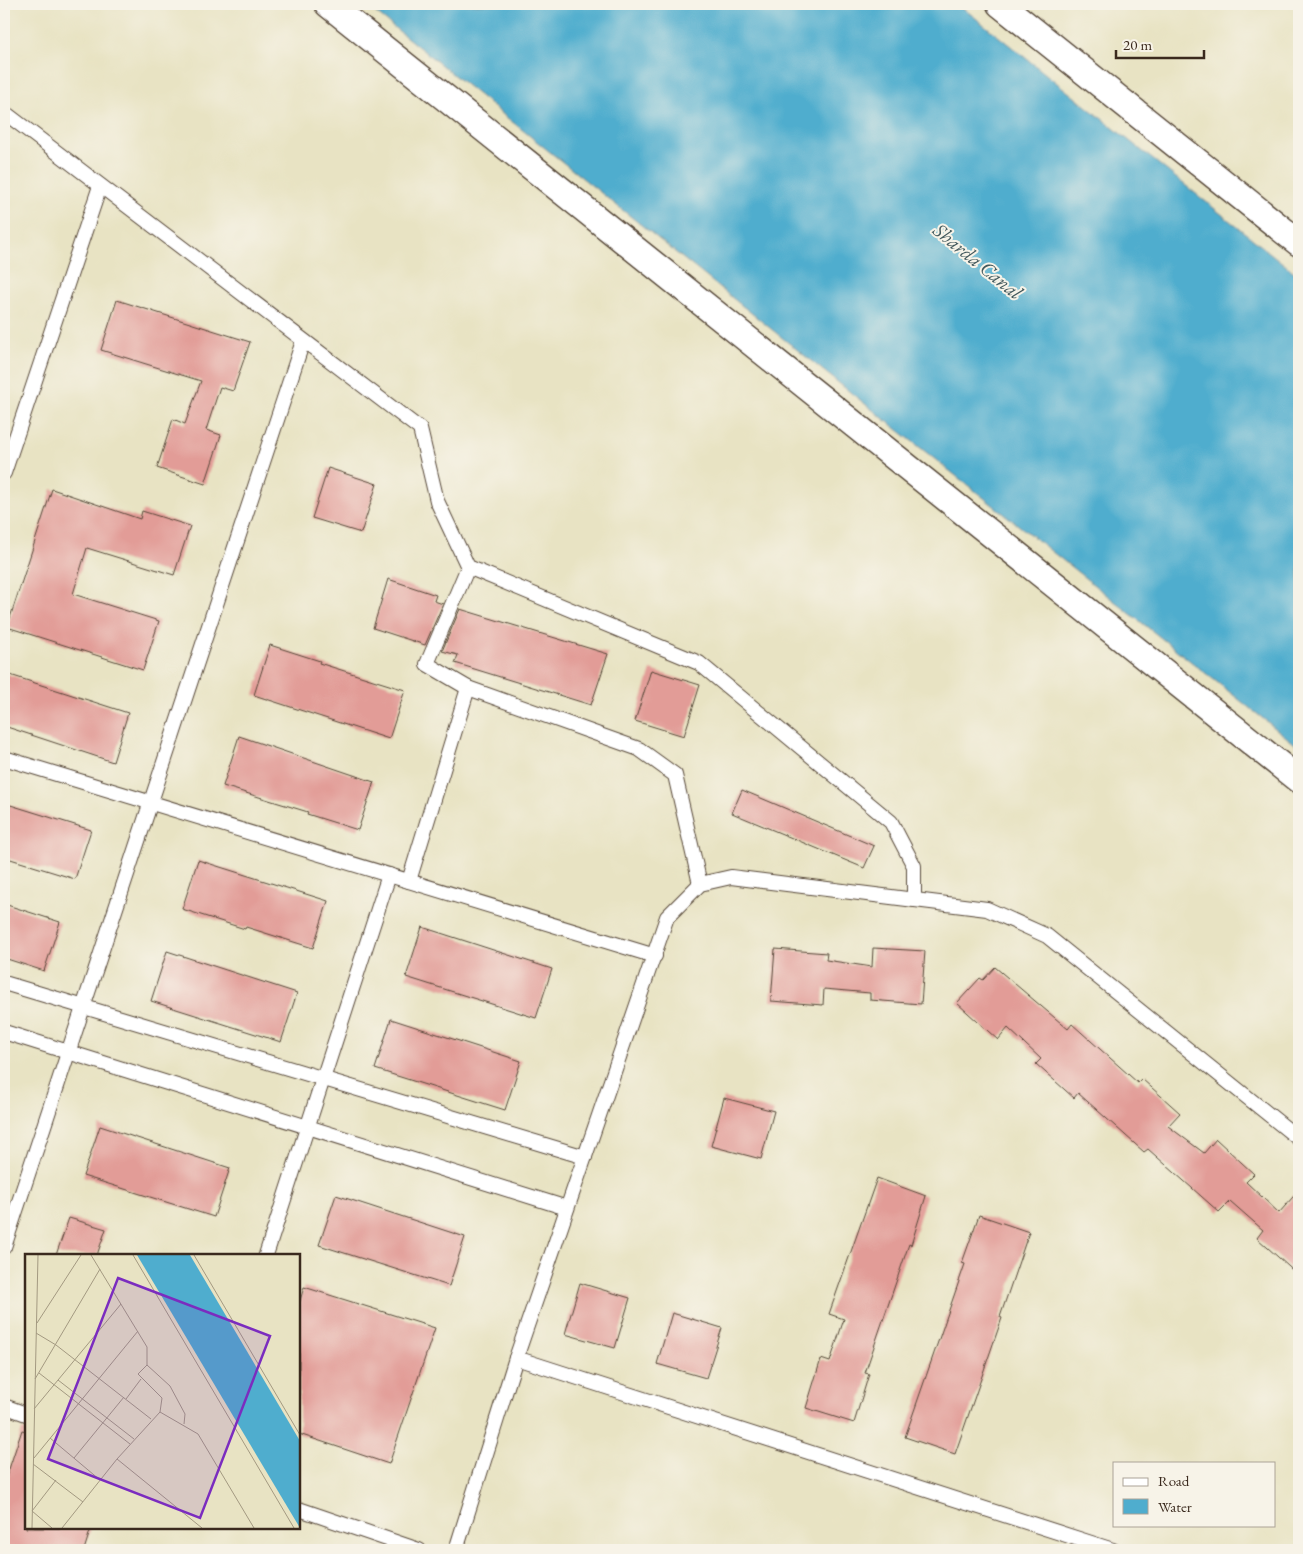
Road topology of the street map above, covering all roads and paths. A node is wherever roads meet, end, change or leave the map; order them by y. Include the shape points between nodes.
1 (328, 4) edge
2 (1000, 4) edge
3 (4, 112) edge
4 (100, 186) junction
5 (1299, 243) edge
6 (303, 341) junction
7 (4, 473) edge
8 (468, 567) junction
9 (468, 688) junction
10 (4, 758) edge
11 (1299, 780) edge
12 (151, 803) junction
13 (389, 875) junction
14 (409, 881) junction
15 (700, 884) junction
16 (914, 900) junction
17 (654, 956) junction
18 (4, 983) edge
19 (83, 1007) junction
20 (4, 1032) edge
21 (68, 1052) junction
22 (323, 1079) junction
23 (308, 1126) junction
24 (1299, 1138) edge
25 (585, 1157) junction
26 (567, 1208) junction
27 (4, 1247) edge
28 (266, 1254) edge
29 (516, 1358) junction
30 (4, 1406) edge
31 (25, 1414) edge
32 (300, 1508) edge
33 (419, 1550) edge
34 (456, 1550) edge
35 (1113, 1550) edge

1 - 11 street
2 - 5 street
3 - 4 lane
4 - 6 lane
4 - 7 lane
6 - 8 lane via 420,429 437,501
6 - 12 lane
8 - 9 lane via 427,664
8 - 16 lane via 699,663 891,822 914,866
9 - 14 lane
9 - 15 lane via 639,749 675,774
10 - 12 lane
12 - 13 lane
12 - 19 lane
13 - 14 lane
13 - 22 lane
14 - 17 lane
15 - 16 lane via 731,877
15 - 17 lane via 668,918
16 - 24 lane via 987,909 1047,936
17 - 25 lane
18 - 19 lane
19 - 21 lane
19 - 22 lane
20 - 21 lane
21 - 23 lane
21 - 27 lane
22 - 23 lane
22 - 25 lane
23 - 26 lane
23 - 28 lane
25 - 26 lane
26 - 29 lane
29 - 34 lane
29 - 35 lane
30 - 31 lane
32 - 33 lane

